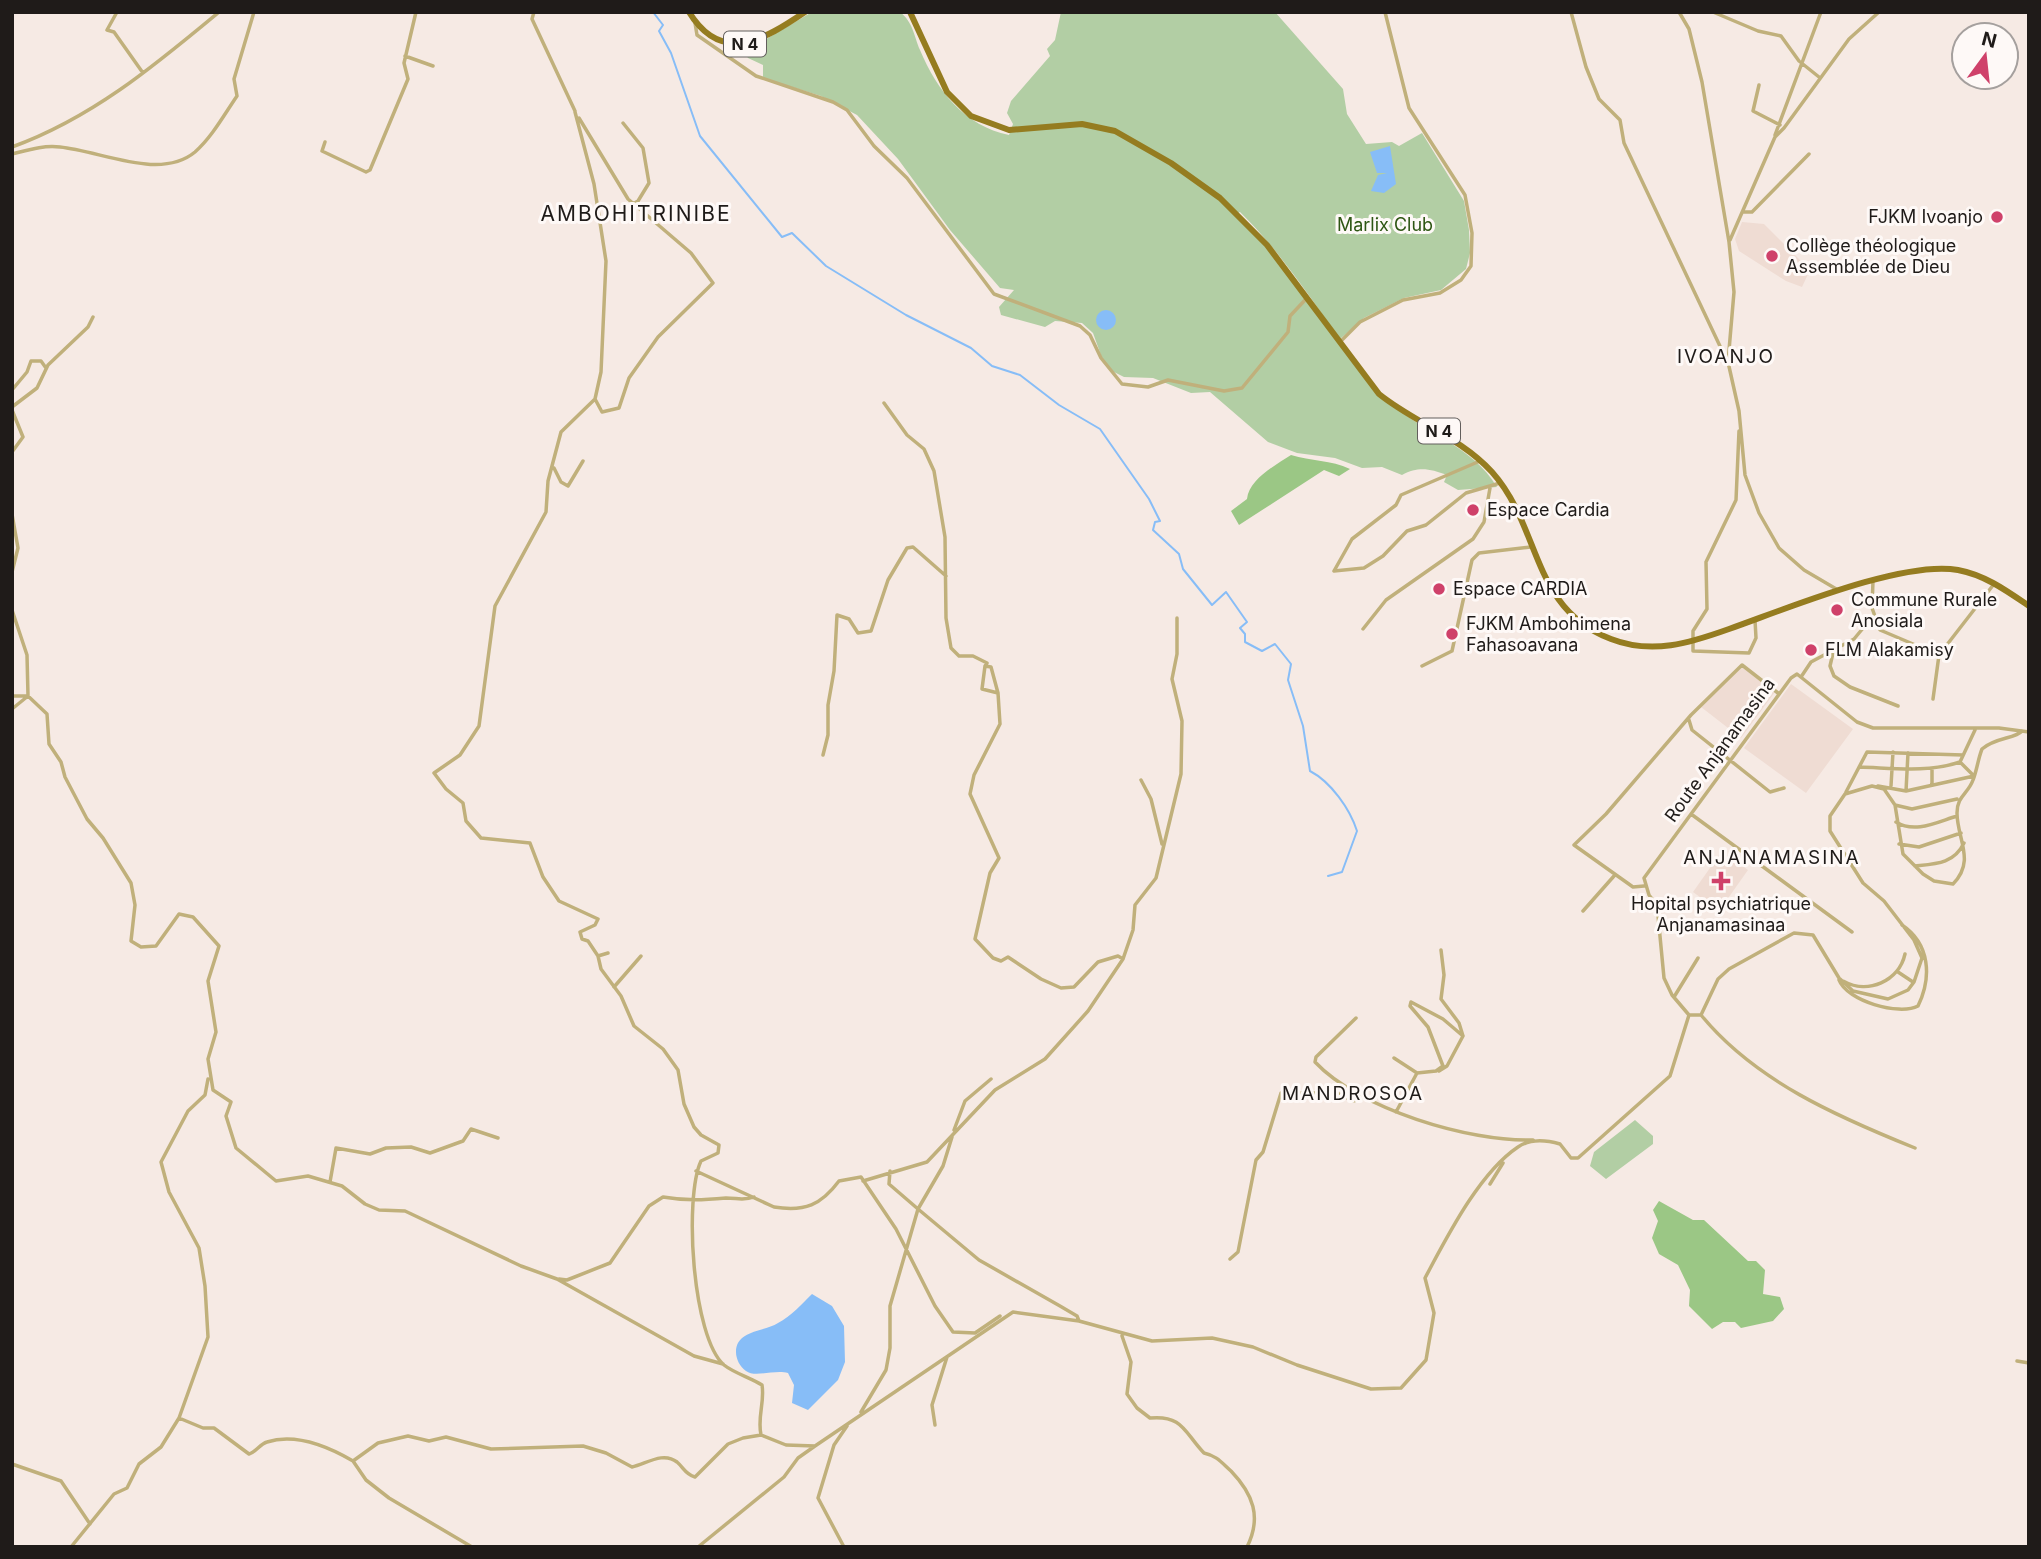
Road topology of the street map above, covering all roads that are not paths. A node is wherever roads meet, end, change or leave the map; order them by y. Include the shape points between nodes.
1 (117, 12) edge
2 (219, 12) edge
3 (254, 12) edge
4 (416, 12) edge
5 (534, 12) edge
6 (689, 12) edge
7 (805, 12) edge
8 (910, 12) edge
9 (1385, 12) edge
10 (1571, 12) edge
11 (1679, 12) edge
12 (1713, 12) edge
13 (1821, 12) edge
14 (1879, 12) edge
15 (695, 23) junction
16 (405, 56) junction
17 (1801, 62) junction
18 (433, 66) dead end
19 (144, 73) junction
20 (1819, 77) junction
21 (1759, 85) dead end
22 (575, 112) junction
23 (623, 123) dead end
24 (1780, 125) junction
25 (1774, 137) junction
26 (325, 142) dead end
27 (12, 147) edge
28 (12, 154) edge
29 (1809, 154) dead end
30 (633, 204) junction
31 (1743, 212) junction
32 (1729, 242) junction
33 (1307, 298) junction
34 (93, 317) dead end
35 (1340, 343) junction
36 (1728, 362) junction
37 (47, 369) junction
38 (12, 390) edge
39 (595, 399) junction
40 (884, 403) dead end
41 (12, 409) edge
42 (1740, 419) junction
43 (12, 452) edge
44 (583, 461) dead end
45 (1480, 461) junction
46 (554, 466) junction
47 (1500, 483) junction
48 (1490, 488) junction
49 (12, 514) edge
50 (1531, 547) junction
51 (12, 572) edge
52 (946, 576) junction
53 (1873, 581) junction
54 (1994, 584) junction
55 (1841, 592) junction
56 (2029, 606) edge
57 (12, 610) edge
58 (1874, 615) junction
59 (1177, 618) dead end
60 (1755, 620) junction
61 (1363, 629) dead end
62 (1692, 642) junction
63 (1833, 653) junction
64 (1939, 655) junction
65 (985, 666) junction
66 (1422, 666) dead end
67 (1801, 677) junction
68 (998, 693) junction
69 (1778, 693) junction
70 (12, 696) edge
71 (28, 696) junction
72 (1933, 699) dead end
73 (1898, 706) dead end
74 (12, 709) edge
75 (1691, 715) junction
76 (1975, 730) junction
77 (2022, 731) junction
78 (2029, 733) edge
79 (1893, 752) junction
80 (1908, 753) junction
81 (823, 755) dead end
82 (1963, 755) junction
83 (1730, 757) junction
84 (1960, 762) junction
85 (1857, 767) junction
86 (1892, 768) junction
87 (1906, 769) junction
88 (1932, 769) junction
89 (1973, 776) junction
90 (1141, 780) dead end
91 (1932, 785) junction
92 (1872, 786) junction
93 (1891, 786) junction
94 (1784, 788) dead end
95 (1906, 791) junction
96 (1845, 794) junction
97 (1958, 799) junction
98 (1895, 804) junction
99 (1691, 814) junction
100 (1956, 816) junction
101 (1896, 822) junction
102 (1961, 833) junction
103 (1964, 842) junction
104 (1899, 844) junction
105 (1162, 846) junction
106 (1915, 866) junction
107 (1614, 876) junction
108 (1644, 886) junction
109 (1583, 911) dead end
110 (1900, 924) junction
111 (1852, 932) dead end
112 (1441, 950) dead end
113 (608, 953) dead end
114 (1905, 954) dead end
115 (598, 956) junction
116 (641, 956) dead end
117 (1698, 958) dead end
118 (1123, 959) junction
119 (1898, 972) junction
120 (1839, 978) junction
121 (1914, 982) junction
122 (614, 987) junction
123 (1674, 998) junction
124 (1689, 1015) junction
125 (1701, 1015) junction
126 (1356, 1018) dead end
127 (1464, 1036) junction
128 (1394, 1058) dead end
129 (1436, 1071) junction
130 (1417, 1073) junction
131 (209, 1077) junction
132 (990, 1079) dead end
133 (1364, 1098) junction
134 (1396, 1112) junction
135 (953, 1135) junction
136 (498, 1138) dead end
137 (1538, 1140) junction
138 (1915, 1148) dead end
139 (1506, 1158) junction
140 (696, 1171) junction
141 (890, 1171) junction
142 (863, 1181) junction
143 (330, 1182) junction
144 (1490, 1184) dead end
145 (754, 1197) junction
146 (691, 1202) junction
147 (918, 1209) junction
148 (905, 1250) junction
149 (1230, 1259) dead end
150 (557, 1279) junction
151 (1006, 1315) junction
152 (1079, 1321) junction
153 (1122, 1336) junction
154 (948, 1355) junction
155 (2017, 1361) dead end
156 (2029, 1363) edge
157 (723, 1364) junction
158 (860, 1413) junction
159 (178, 1418) junction
160 (848, 1425) junction
161 (935, 1425) dead end
162 (761, 1435) junction
163 (815, 1446) junction
164 (353, 1461) junction
165 (12, 1464) edge
166 (90, 1524) junction
167 (71, 1547) edge
168 (472, 1547) edge
169 (698, 1547) edge
170 (844, 1547) edge
171 (1247, 1547) edge

1 - 19 street via 107,30 114,32
2 - 19 street
3 - 28 street via 234,79 237,96 218,126 187,157 169,165 141,164 57,146
4 - 16 street
5 - 22 street via 533,19
6 - 15 main road
7 - 15 main road, N 4 via 767,36 740,44 715,38
8 - 33 main road, N 4 via 947,92 971,116 1009,130 1082,124 1131,139 1227,204 1259,235
9 - 35 street via 1409,108 1465,195 1472,233 1471,266 1461,280 1440,293 1404,300 1360,322
10 - 36 street via 1599,99 1620,120 1624,143
11 - 32 street via 1689,29 1702,82
12 - 17 street via 1781,36
13 - 17 street
14 - 20 street via 1849,39
15 - 33 street via 697,35 756,76 847,110 874,146 908,178 994,294 1080,326 1122,384 1148,387 1168,380 1224,391 1242,388 1288,332 1290,316
16 - 18 street
16 - 26 street via 408,79 368,173 321,151
17 - 20 street
17 - 24 street
19 - 27 street via 61,129
20 - 25 street
21 - 24 street via 1753,111
22 - 30 street
22 - 39 street via 594,184 606,261 601,372
23 - 30 street via 643,148 649,183
24 - 25 street
25 - 31 street
29 - 31 street via 1752,212
30 - 39 street via 691,253 713,282 658,337 629,378 619,408 603,412
31 - 32 street
32 - 36 street via 1734,292
33 - 35 main road, N 4
34 - 37 street
35 - 45 main road, N 4 via 1379,394
36 - 42 street
37 - 38 street via 41,361 31,360
37 - 41 street via 37,388
39 - 46 street via 561,432
40 - 52 street via 932,465 941,502
41 - 43 street via 23,437
42 - 55 street via 1745,475 1779,548
42 - 62 street via 1736,500 1706,562 1707,609 1693,631
44 - 46 street via 568,486
45 - 47 main road, N 4
45 - 48 street via 1401,495 1396,505 1352,540 1334,571 1364,568 1407,531 1426,525 1466,493
46 - 115 street via 545,512 495,606 479,726 460,755 435,773 463,803 466,821 481,838 530,843 543,877 559,901 598,919 580,932
47 - 48 street
47 - 50 main road, N 4
48 - 61 street via 1484,522 1473,539 1386,600
49 - 51 street via 18,548
50 - 62 main road, N 4 via 1550,590 1583,624 1614,640 1641,646 1665,648
50 - 66 street via 1479,553 1472,560 1452,651
52 - 65 street via 951,648 959,656 987,663
52 - 81 street via 912,547 907,548 888,580 870,631 858,633 849,619 837,615
53 - 54 main road, N 4 via 1905,571 1944,569
53 - 55 main road, N 4
53 - 58 street
54 - 56 main road, N 4
54 - 64 street
55 - 60 main road, N 4
57 - 71 street via 27,655
58 - 63 street via 1854,639
58 - 64 street via 1888,636
59 - 105 street via 1172,679 1182,721 1181,774
60 - 62 main road, N 4
60 - 62 street via 1756,638 1749,653 1696,652
63 - 67 street via 1811,662
63 - 73 street via 1830,666 1841,682
64 - 72 street
65 - 68 street via 991,667
65 - 68 street via 982,689
67 - 69 street, Route Anjanamasina via 1791,678
67 - 76 street, Route Anjanamasina via 1857,722 1873,727
68 - 118 street via 1000,724 974,775 970,794 999,858 990,873 975,939 993,958 1001,961 1008,957 1061,988 1074,988 1098,962 1118,956
69 - 75 street via 1742,665
69 - 83 street, Route Anjanamasina
70 - 71 street
71 - 74 street
71 - 131 street via 47,714 49,744 87,819 131,883 135,905 131,941 141,947 156,946 179,914 193,917 219,946 208,981 216,1032 208,1059
75 - 83 street via 1688,726
75 - 107 street via 1574,845
76 - 77 street, Route Anjanamasina
76 - 82 street
77 - 78 street, Route Anjanamasina
77 - 89 street via 1982,749
79 - 80 street
79 - 85 street via 1867,752
79 - 86 street
80 - 82 street
80 - 87 street
82 - 84 street
83 - 94 street via 1770,792
83 - 99 street, Route Anjanamasina
84 - 88 street
84 - 89 street
85 - 86 street
85 - 96 street
86 - 87 street
86 - 93 street
87 - 88 street
87 - 95 street
88 - 91 street
89 - 91 street
89 - 97 street
90 - 105 street via 1151,799
91 - 95 street
92 - 93 street
92 - 96 street
92 - 98 street via 1890,793
93 - 95 street
96 - 110 street via 1830,816 1830,831 1863,883 1884,901
97 - 98 street via 1912,809
97 - 100 street
98 - 101 street
99 - 108 street, Route Anjanamasina via 1644,878
99 - 111 street
100 - 101 street via 1918,828
100 - 102 street
101 - 104 street
102 - 103 street
102 - 104 street via 1919,847
103 - 106 street via 1958,853 1941,863
103 - 106 street via 1965,861 1953,884 1934,881
104 - 106 street
105 - 118 street via 1156,878 1135,905
107 - 108 street via 1633,887
107 - 109 street
108 - 123 street via 1657,905 1664,978
110 - 120 street via 1917,939 1927,959 1927,984 1918,1006 1902,1010 1863,999 1844,989
110 - 121 street via 1922,958
112 - 127 street via 1441,999
113 - 115 street
114 - 119 street
115 - 122 street
116 - 122 street
117 - 123 street
118 - 135 street via 1088,1011 1045,1059 995,1090
119 - 120 street via 1864,987
119 - 121 street
120 - 121 street via 1853,991 1878,999 1895,997
120 - 125 street via 1812,935 1794,933 1724,973
122 - 140 street via 634,1026 663,1049 678,1070 694,1127 719,1145 718,1153 701,1161
123 - 124 street
124 - 125 street
124 - 137 street via 1670,1076 1578,1158 1571,1158 1560,1144
125 - 138 street via 1739,1054 1828,1112
126 - 133 street via 1315,1062
127 - 129 street via 1447,1066
127 - 129 street via 1411,1002 1409,1006 1429,1027 1436,1044 1443,1066
128 - 130 street
129 - 130 street
130 - 134 street
131 - 143 street via 213,1090 231,1102 226,1116 236,1148 257,1168 276,1181 303,1175
131 - 159 street via 205,1095 188,1111 160,1162 169,1192 199,1248 205,1286 208,1337
132 - 135 street via 965,1101
133 - 134 street
133 - 149 street via 1353,1101 1337,1093 1281,1093 1264,1152 1256,1160 1238,1252
134 - 137 street via 1467,1135
135 - 141 street via 928,1162
135 - 147 street via 943,1166
136 - 143 street via 471,1129 463,1141 430,1153 411,1147 370,1154 336,1148
137 - 139 street via 1520,1146
139 - 144 street
139 - 153 street via 1493,1168 1425,1278 1434,1313 1426,1360 1401,1388 1371,1390 1253,1347 1212,1338 1152,1341
140 - 145 street
140 - 146 street
141 - 142 street
141 - 147 street via 889,1184
142 - 145 street via 860,1177 839,1181 825,1200 788,1209
142 - 148 street
143 - 150 street via 379,1210 405,1211
145 - 146 street
146 - 150 street via 663,1197 649,1206 610,1264 567,1280
146 - 157 street via 695,1294 708,1338
147 - 148 street
147 - 152 street via 979,1260
148 - 151 street via 953,1332 975,1333
148 - 158 street via 890,1306 886,1370
150 - 157 street via 694,1356
151 - 152 street via 1023,1312
151 - 154 street
152 - 153 street
153 - 171 street via 1131,1362 1127,1394 1137,1408 1150,1418 1166,1416 1178,1422 1204,1453 1216,1456 1248,1491 1255,1507 1254,1533
154 - 158 street
154 - 161 street via 932,1405
155 - 156 street
157 - 162 street via 762,1385
158 - 160 street
159 - 164 street via 214,1428 248,1454 265,1442 288,1440 320,1444
159 - 166 street via 161,1447 139,1464 127,1488 114,1494
160 - 163 street
160 - 170 street via 834,1445 818,1498
162 - 163 street via 786,1445
162 - 164 street via 727,1444 695,1477 671,1459 657,1458 632,1467 583,1446 491,1449 446,1437 429,1441 408,1436 377,1443
163 - 169 street
164 - 168 street via 366,1480 390,1498
165 - 166 street via 61,1481
166 - 167 street

